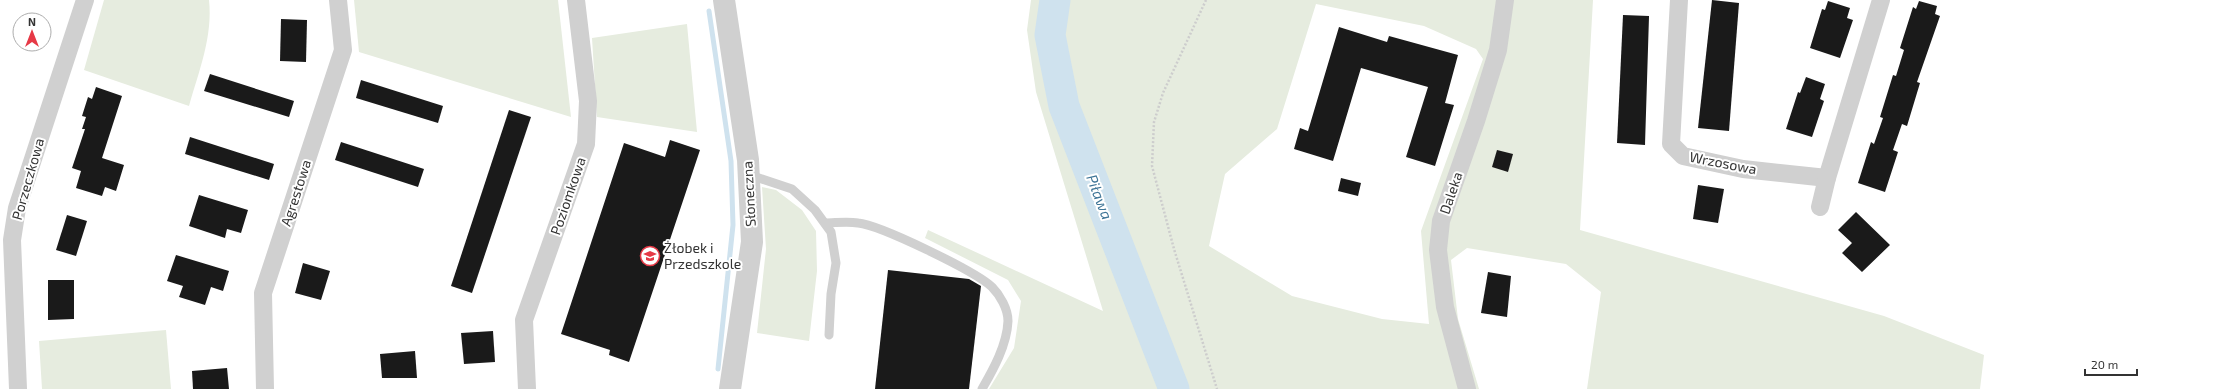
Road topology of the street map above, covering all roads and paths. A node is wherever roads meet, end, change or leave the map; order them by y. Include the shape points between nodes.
1 (85, 0) edge
2 (338, 0) edge
3 (576, 0) edge
4 (724, 0) edge
5 (1206, 0) edge
6 (1505, 0) edge
7 (1679, 0) edge
8 (1881, 0) edge
9 (748, 175) junction
10 (1826, 178) junction
11 (1820, 207) dead end
12 (825, 223) junction
13 (829, 335) dead end
14 (18, 389) edge
15 (265, 389) edge
16 (527, 389) edge
17 (730, 389) edge
18 (982, 389) edge
19 (1217, 389) edge
20 (1467, 389) edge

1 - 14 street, Porzeczkowa via 17,208 12,240
2 - 15 street, Agrestowa via 343,50 263,293
3 - 16 street, Poziomkowa via 588,101 586,144 524,320
4 - 9 street, Słoneczna
5 - 19 path via 1162,92 1154,122 1152,166 1174,249
6 - 20 street, Daleka via 1498,50 1441,221 1439,243 1445,307
7 - 10 street, Wrzosowa via 1671,144 1683,156 1743,169
8 - 10 street
9 - 12 lane via 792,189
9 - 17 street, Słoneczna via 752,242
10 - 11 street
12 - 13 lane via 831,232 836,263
12 - 18 lane via 859,223 886,233 963,267 1001,296 1008,321 1001,349

